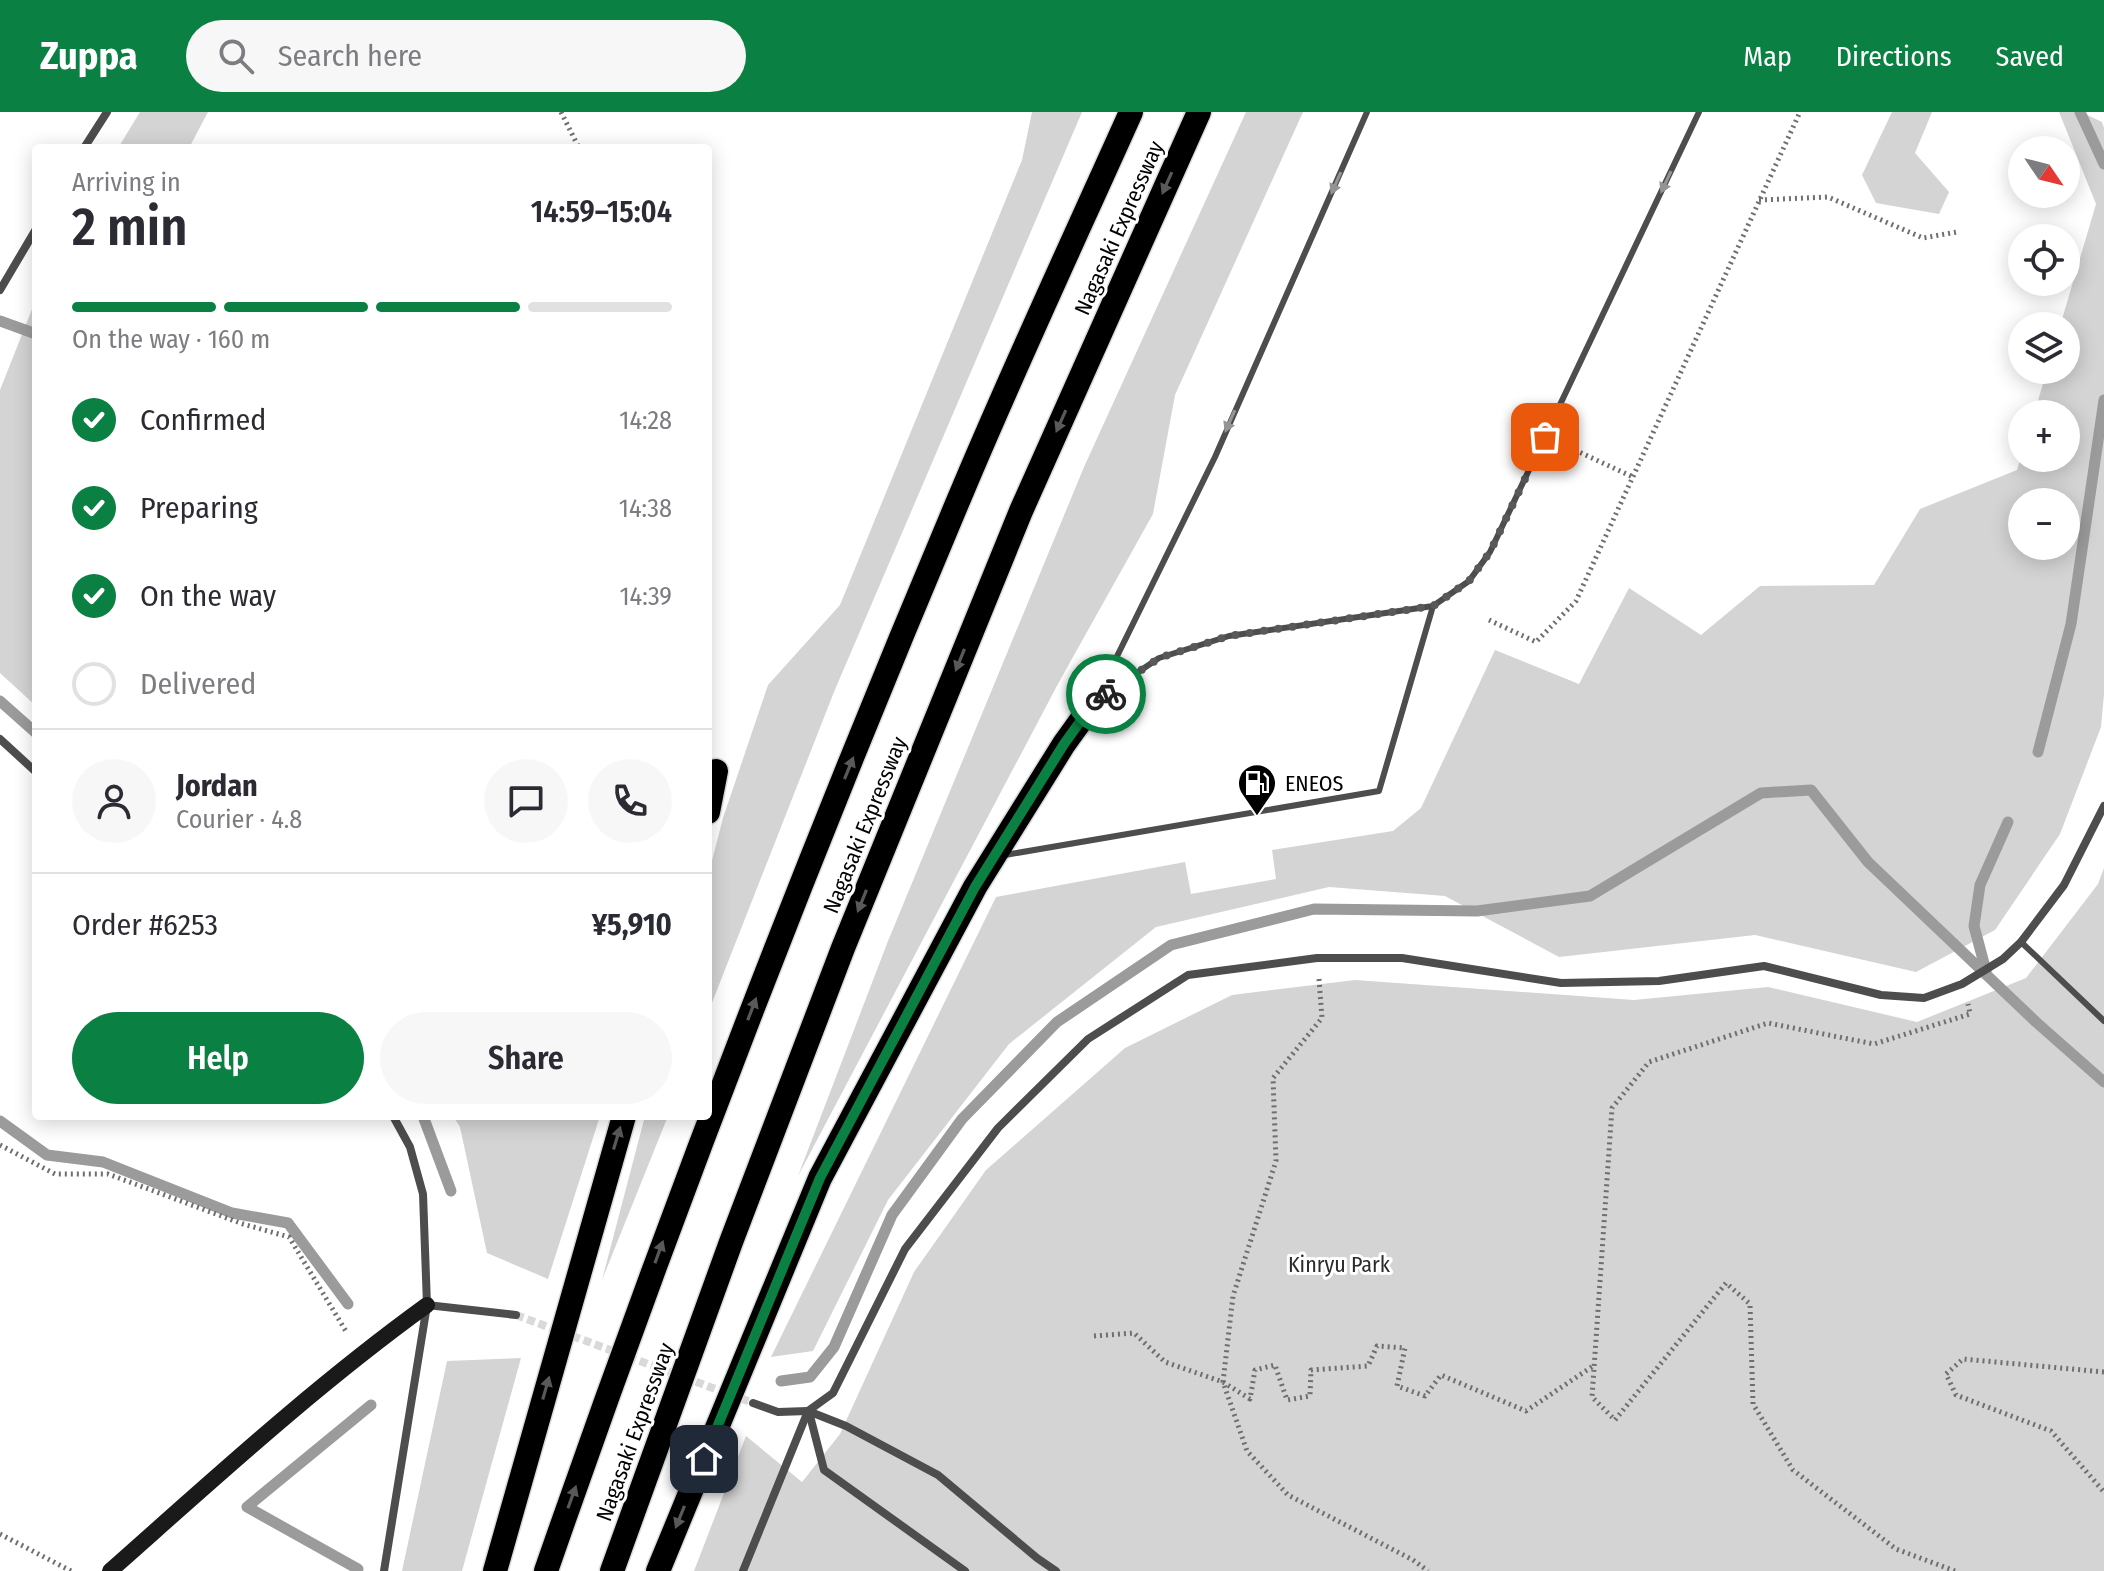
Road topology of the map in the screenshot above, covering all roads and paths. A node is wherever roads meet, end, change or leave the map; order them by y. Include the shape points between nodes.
1 (107, 112) edge
2 (561, 112) edge
3 (1131, 112) edge
4 (1199, 112) edge
5 (1367, 112) edge
6 (1699, 112) edge
7 (1800, 112) edge
8 (87, 144) edge
9 (577, 144) edge
10 (1759, 200) junction
11 (1957, 232) dead end
12 (32, 236) edge
13 (0, 290) edge
14 (1545, 437) junction
15 (1633, 477) junction
16 (1433, 606) junction
17 (1489, 620) dead end
18 (1095, 701) junction
19 (0, 739) edge
20 (32, 768) edge
21 (716, 771) dead end
22 (712, 792) edge
23 (2104, 806) edge
24 (993, 857) junction
25 (2021, 942) junction
26 (1317, 958) junction
27 (1962, 984) junction
28 (2104, 1021) edge
29 (712, 1113) edge
30 (395, 1120) edge
31 (623, 1120) edge
32 (709, 1120) edge
33 (0, 1145) edge
34 (427, 1305) junction
35 (516, 1315) tunnel mouth
36 (1094, 1336) dead end
37 (360, 1354) junction
38 (1593, 1366) junction
39 (2104, 1372) edge
40 (1223, 1382) junction
41 (753, 1403) tunnel mouth
42 (808, 1411) junction
43 (2104, 1492) edge
44 (0, 1534) edge
45 (71, 1571) edge
46 (110, 1571) edge
47 (384, 1571) edge
48 (495, 1571) edge
49 (546, 1571) edge
50 (612, 1571) edge
51 (658, 1571) edge
52 (743, 1571) edge
53 (965, 1571) edge
54 (1056, 1571) edge
55 (1428, 1571) edge
56 (1955, 1571) edge

1 - 8 street
2 - 9 path
29 -> 3 highway, Nagasaki Expressway via 964,486
4 -> 50 highway, Nagasaki Expressway via 1021,511 843,948
5 -> 18 lane via 1215,457
6 -> 14 lane
7 - 10 path
10 - 11 path via 1828,197 1923,238
10 - 15 path
12 - 13 street
14 - 15 path
14 - 16 lane via 1490,552 1469,581
15 - 17 path via 1576,601 1536,642
16 - 18 lane via 1229,636 1159,658
16 - 24 lane via 1379,791
18 - 24 highway
19 - 20 street
21 - 22 highway
23 - 25 street via 2064,885
24 -> 51 highway via 820,1178
25 - 27 street
25 - 28 lane
26 - 27 street via 1402,958 1561,983 1659,981 1764,966 1881,995 1924,998
26 - 40 path via 1322,1018 1273,1078 1276,1161 1233,1296
26 - 42 street via 1188,975 1088,1039 998,1128 905,1249 833,1393
27 - 38 path via 1970,1014 1874,1044 1768,1023 1649,1062 1612,1108
30 - 34 street via 410,1147 423,1194
48 -> 31 highway
49 -> 32 highway, Nagasaki Expressway
33 - 37 path via 55,1174 108,1174 289,1237
34 - 35 street
34 - 37 street
34 - 47 street
36 - 40 path via 1134,1333 1165,1362
37 - 46 street
38 - 40 path via 1526,1411 1441,1375 1425,1396 1397,1386 1405,1348 1377,1346 1368,1366 1311,1370 1310,1396 1287,1400 1275,1365 1255,1370 1250,1399
38 - 56 path via 1592,1397 1615,1420 1726,1283 1750,1304 1753,1404 1793,1470 1896,1549
39 - 43 path via 1963,1359 1946,1374 1956,1395 2051,1431
40 - 55 path via 1247,1451 1288,1495
41 - 42 street via 778,1412
42 - 52 street
42 - 53 street via 824,1470
42 - 54 street via 938,1475
44 - 45 path

